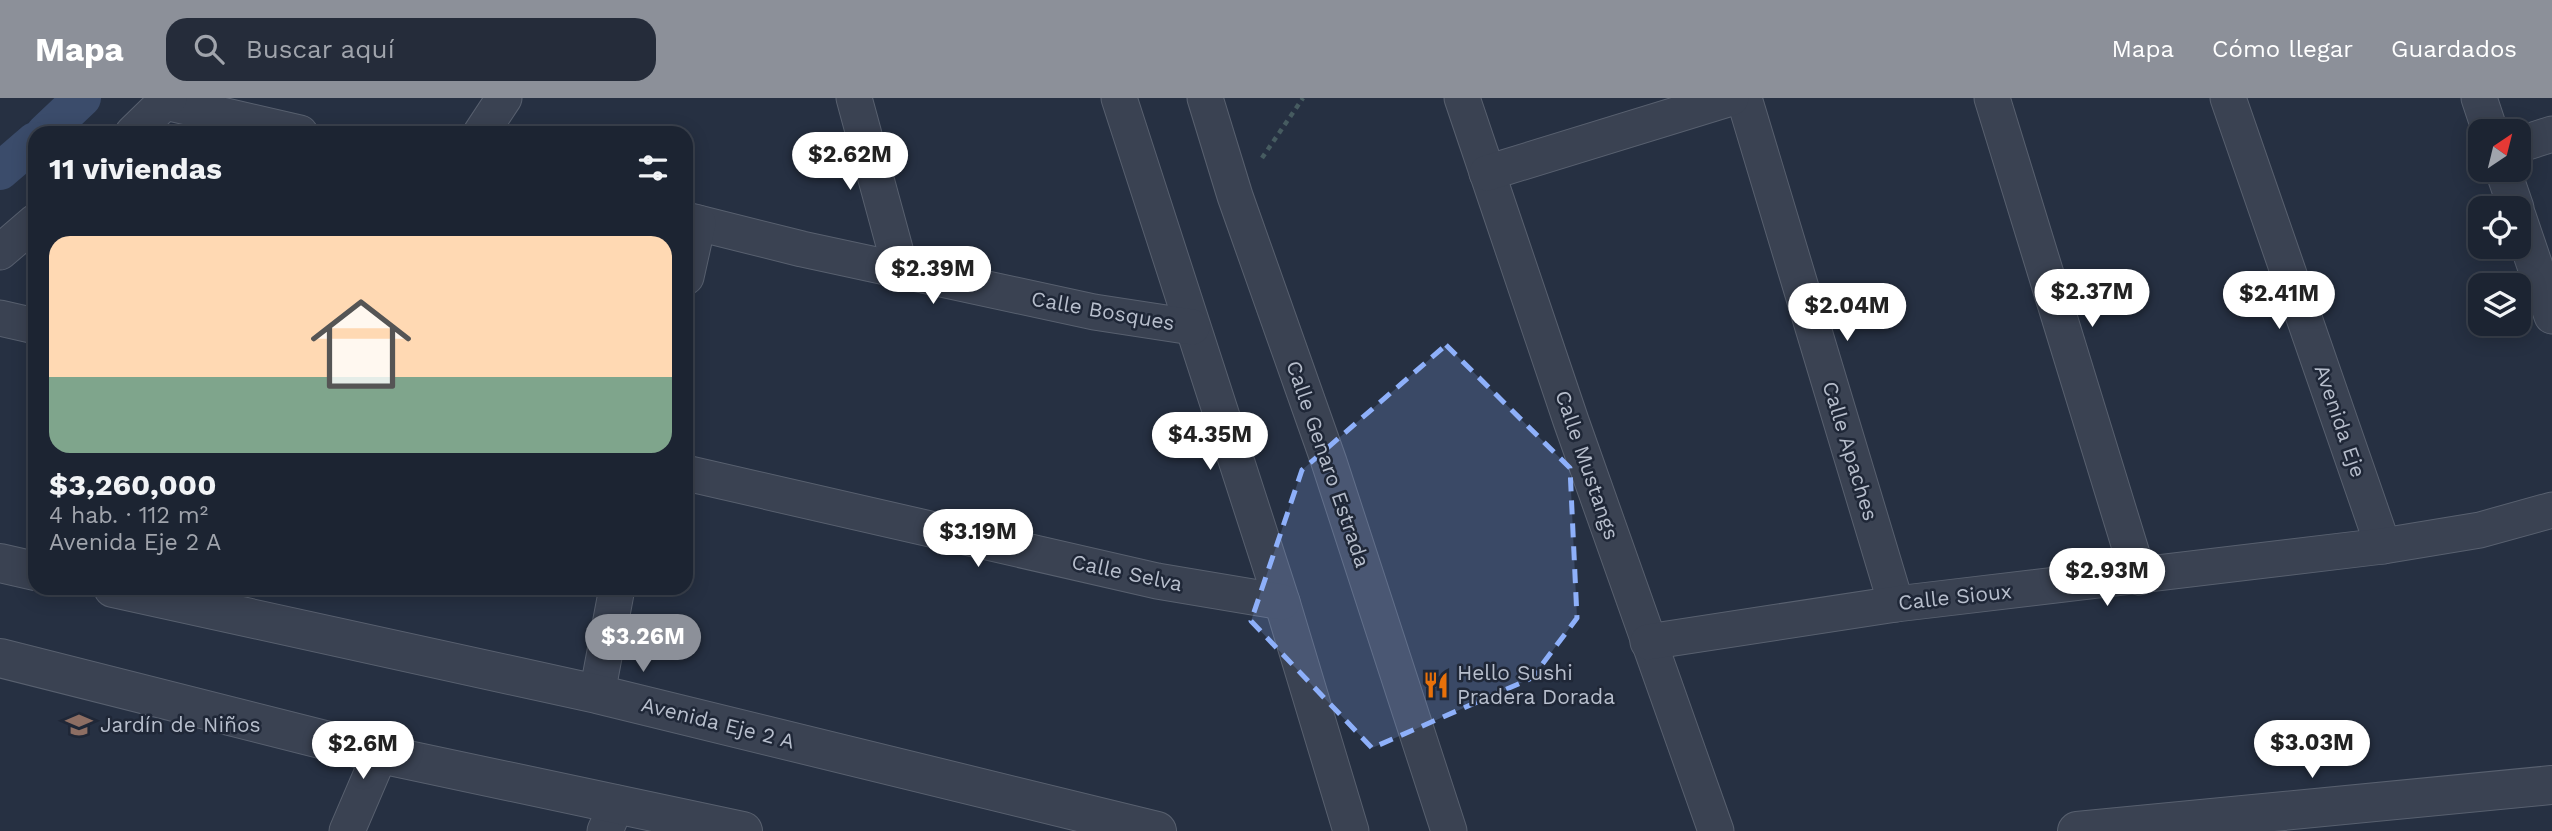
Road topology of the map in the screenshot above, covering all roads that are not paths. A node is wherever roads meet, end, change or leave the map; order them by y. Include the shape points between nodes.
1 (505, 98) edge
2 (854, 98) edge
3 (1119, 98) edge
4 (1205, 98) edge
5 (1462, 98) edge
6 (1731, 98) edge
7 (1744, 98) edge
8 (1992, 98) edge
9 (2228, 98) edge
10 (2479, 98) edge
11 (167, 100) edge
12 (2486, 119) edge
13 (140, 126) edge
14 (272, 126) edge
15 (486, 126) edge
16 (2552, 134) edge
17 (2531, 141) edge
18 (1487, 173) junction
19 (693, 221) edge
20 (28, 228) edge
21 (0, 252) edge
22 (2531, 254) edge
23 (901, 271) junction
24 (2552, 316) edge
25 (0, 318) edge
26 (28, 324) edge
27 (1192, 327) junction
28 (693, 475) edge
29 (2552, 510) edge
30 (2384, 546) junction
31 (0, 563) edge
32 (28, 569) edge
33 (2139, 577) junction
34 (145, 595) edge
35 (616, 595) edge
36 (1282, 602) junction
37 (1896, 604) junction
38 (1648, 642) junction
39 (0, 658) edge
40 (597, 694) junction
41 (380, 754) junction
42 (2552, 785) edge
43 (611, 817) edge
44 (347, 831) edge
45 (743, 831) edge
46 (1157, 831) edge
47 (1351, 831) edge
48 (1449, 831) edge
49 (1716, 831) edge
50 (2077, 831) edge

1 - 15 street
2 - 23 street
3 - 27 street
4 - 48 street, Calle Genaro Estrada
5 - 18 street, Calle Mustangs
6 - 18 street
7 - 37 street, Calle Apaches
8 - 33 street
9 - 30 street, Avenida Eje
10 - 12 street
11 - 13 street
11 - 14 street
16 - 17 street
18 - 38 street, Calle Mustangs
19 - 23 street, Calle Bosques
20 - 21 street
22 - 24 street
23 - 27 street, Calle Bosques via 1094,312
25 - 26 street
27 - 36 street
28 - 36 street, Calle Selva via 1157,581
29 - 30 street, Calle Sioux via 2480,530
30 - 33 street, Calle Sioux
31 - 32 street
33 - 37 street, Calle Sioux
34 - 40 street, Avenida Eje 2 A
35 - 40 street
36 - 47 street
37 - 38 street, Calle Sioux
38 - 49 street, Calle Mustangs
39 - 41 street
40 - 46 street, Avenida Eje 2 A
41 - 43 street
41 - 44 street
42 - 50 street
43 - 45 street

